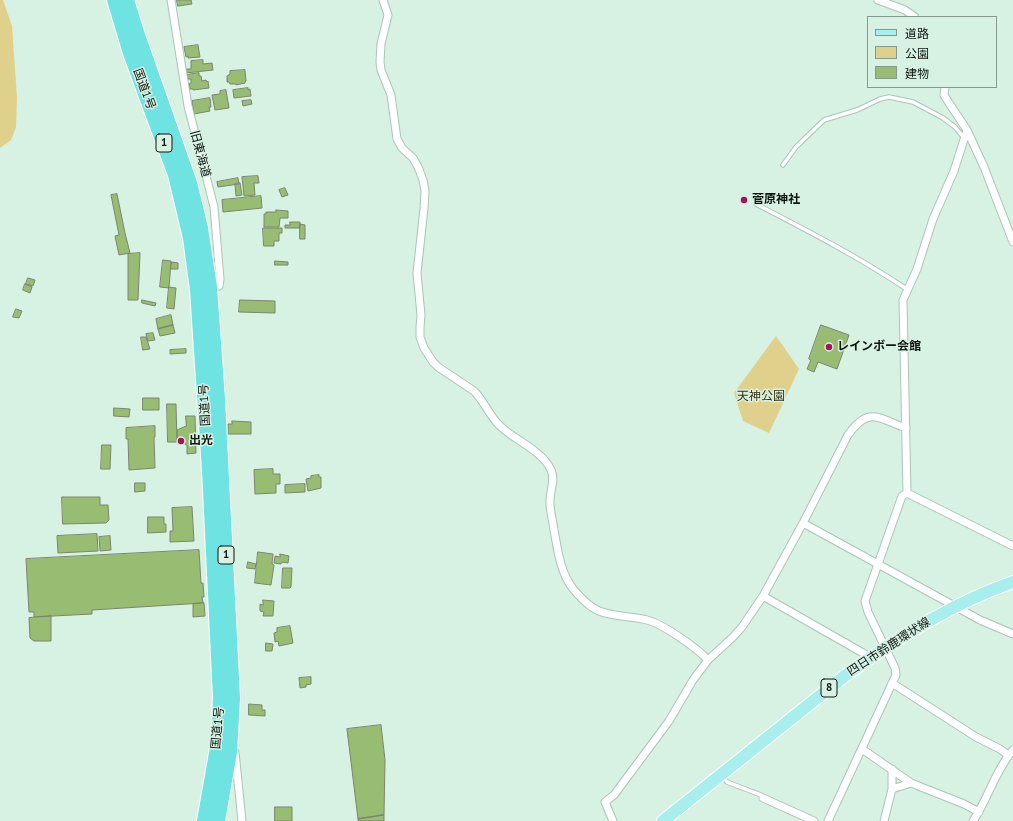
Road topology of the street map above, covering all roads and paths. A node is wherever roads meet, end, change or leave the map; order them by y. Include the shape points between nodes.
1 (114, 0) edge
2 (127, 0) edge
3 (171, 0) edge
4 (383, 0) edge
5 (878, 0) edge
6 (914, 16) edge
7 (945, 88) edge
8 (967, 130) junction
9 (964, 138) junction
10 (783, 165) dead end
11 (756, 204) dead end
12 (1013, 242) edge
13 (203, 289) junction
14 (908, 290) junction
15 (906, 428) junction
16 (907, 493) junction
17 (803, 523) junction
18 (1013, 546) edge
19 (878, 563) junction
20 (1013, 582) edge
21 (763, 596) junction
22 (956, 606) junction
23 (1013, 634) edge
24 (885, 647) junction
25 (870, 657) junction
26 (708, 660) junction
27 (892, 683) junction
28 (226, 698) junction
29 (232, 726) junction
30 (862, 749) junction
31 (1011, 753) edge
32 (892, 769) junction
33 (721, 775) junction
34 (911, 783) junction
35 (892, 789) junction
36 (763, 798) joint
37 (979, 812) junction
38 (204, 821) edge
39 (218, 821) edge
40 (242, 821) edge
41 (613, 821) edge
42 (663, 821) edge
43 (814, 821) edge
44 (828, 821) edge
45 (884, 821) edge
46 (972, 821) edge

1 - 13 highway, 国道1号 / 1 via 130,53 175,175
2 - 13 highway, 国道1号 / 1 via 190,183 202,228
3 - 13 street, 旧東海道 via 188,106 214,207 220,279 218,286
4 - 26 street via 388,15 380,52 381,70 391,95 396,139 413,158 423,180 424,208 417,273 421,315 420,337 424,348 438,367 474,391 498,424 540,455 552,471 550,505 559,559 573,588 583,599 599,611 656,623 695,648
5 - 6 street
7 - 8 street via 944,95
8 - 9 street
8 - 12 street
9 - 10 lane via 955,127 937,114 913,102 889,97 824,120 796,147
9 - 14 street via 954,171 933,219
11 - 14 lane via 818,236
13 - 28 highway, 国道1号 / 1
14 - 15 street via 903,300
15 - 16 street
15 - 17 street via 874,417 866,417 856,424
16 - 18 street
16 - 19 street via 902,496
17 - 19 street
17 - 21 street
19 - 22 street
19 - 24 street via 865,605
20 - 22 main road, 四日市鈴鹿環状線 / 8
21 - 25 street
21 - 26 street via 742,627
22 - 23 street
22 - 24 main road, 四日市鈴鹿環状線 / 8
24 - 25 main road, 四日市鈴鹿環状線 / 8
24 - 27 street via 895,668 896,675
25 - 33 main road, 四日市鈴鹿環状線 / 8
26 - 41 street via 669,721 614,795 606,802
27 - 30 street
27 - 31 street via 976,737
28 - 29 highway, 国道1号 / 1
28 - 38 highway, 国道1号 / 1
29 - 39 highway, 国道1号 / 1
29 - 40 street
30 - 32 street
30 - 44 street
31 - 37 street via 1001,766
32 - 34 street
32 - 35 street
33 - 36 lane via 727,782
33 - 42 main road, 四日市鈴鹿環状線 / 8
34 - 35 street
34 - 37 street
35 - 45 street
36 - 43 street
37 - 46 street

